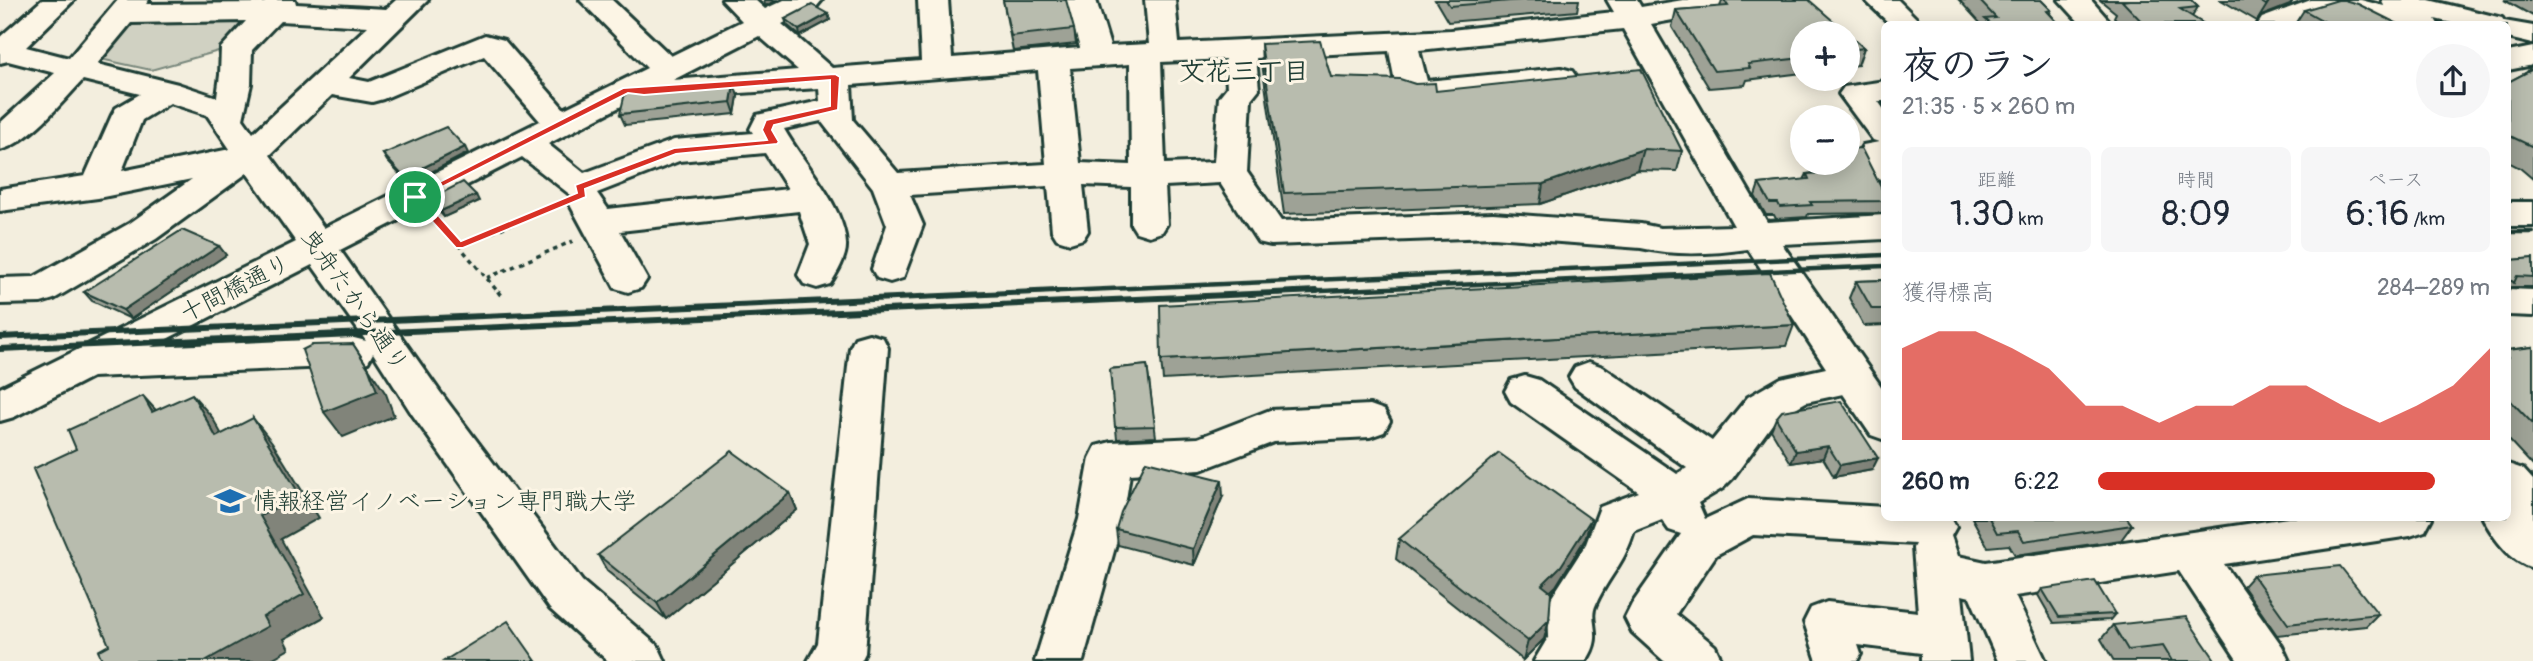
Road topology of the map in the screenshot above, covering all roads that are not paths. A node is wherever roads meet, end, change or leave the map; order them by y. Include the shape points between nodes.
1 (59, 0) edge
2 (595, 0) edge
3 (737, 0) edge
4 (807, 0) edge
5 (933, 0) edge
6 (1081, 0) edge
7 (1160, 0) edge
8 (1733, 0) edge
9 (1880, 0) edge
10 (2048, 0) edge
11 (2074, 0) edge
12 (2329, 1) edge
13 (207, 6) edge
14 (277, 6) edge
15 (129, 7) edge
16 (2410, 7) edge
17 (1627, 8) edge
18 (403, 10) edge
19 (1904, 21) edge
20 (2067, 21) edge
21 (2094, 21) edge
22 (2280, 21) edge
23 (2477, 21) edge
24 (763, 23) junction
25 (2511, 30) edge
26 (2533, 35) edge
27 (1402, 41) junction
28 (2511, 47) edge
29 (1240, 48) junction
30 (1, 52) edge
31 (1155, 52) junction
32 (2533, 54) edge
33 (1098, 56) junction
34 (1053, 59) junction
35 (2511, 60) edge
36 (937, 69) junction
37 (1662, 69) junction
38 (77, 70) junction
39 (668, 70) junction
40 (1625, 72) edge
41 (1586, 76) edge
42 (327, 84) junction
43 (832, 88) junction
44 (626, 90) junction
45 (167, 91) junction
46 (1881, 91) edge
47 (227, 119) junction
48 (560, 124) junction
49 (1881, 128) edge
50 (0, 140) edge
51 (524, 142) junction
52 (774, 142) junction
53 (1881, 152) edge
54 (251, 154) junction
55 (1881, 163) edge
56 (1230, 172) junction
57 (1064, 174) junction
58 (1147, 176) junction
59 (889, 186) junction
60 (98, 187) junction
61 (811, 198) junction
62 (0, 200) edge
63 (590, 208) junction
64 (2511, 214) edge
65 (2533, 214) edge
66 (1149, 224) dead end
67 (1881, 227) edge
68 (1070, 231) dead end
69 (1757, 235) junction
70 (317, 246) junction
71 (890, 270) dead end
72 (817, 275) dead end
73 (628, 279) dead end
74 (0, 291) edge
75 (2511, 302) edge
76 (2533, 303) edge
77 (869, 348) dead end
78 (391, 351) junction
79 (83, 365) junction
80 (1589, 377) dead end
81 (1852, 377) junction
82 (46, 383) junction
83 (1525, 391) dead end
84 (0, 406) edge
85 (1881, 418) edge
86 (1370, 421) dead end
87 (0, 435) edge
88 (1717, 467) junction
89 (2511, 484) edge
90 (1671, 498) junction
91 (2533, 508) edge
92 (2389, 521) edge
93 (2508, 521) edge
94 (1933, 523) edge
95 (1700, 542) junction
96 (2189, 550) junction
97 (2533, 550) edge
98 (1937, 571) junction
99 (1986, 581) junction
100 (1944, 650) edge
101 (1843, 659) edge
102 (641, 661) edge
103 (832, 661) edge
104 (1059, 661) edge
105 (1558, 661) edge
106 (1698, 661) edge
107 (2022, 661) edge
108 (2265, 661) edge

1 - 30 street
2 - 39 street
3 - 24 street
4 - 24 street, 十間橋通り
5 - 36 street
6 - 33 street
7 - 31 street
8 - 17 street
9 - 19 street
10 - 20 street
11 - 21 street
12 - 16 street
12 - 22 street
13 - 14 street
13 - 15 street
14 - 18 street via 341,14
14 - 47 street via 236,48 237,85
15 - 38 street
16 - 23 street
17 - 27 street via 1451,38
17 - 37 street
18 - 42 street
24 - 39 street, 十間橋通り
24 - 43 street
25 - 26 street
27 - 29 street
27 - 41 street via 1413,92
28 - 32 street
29 - 31 street
29 - 56 street via 1243,89 1235,97
30 - 38 street, 曳舟たから通り
31 - 33 street
31 - 58 street
32 - 35 street
33 - 34 street
34 - 36 street
34 - 57 street
36 - 43 street
37 - 40 street
37 - 69 street
38 - 45 street, 曳舟たから通り
38 - 50 street
39 - 44 street, 十間橋通り
42 - 48 street via 372,92 485,44 493,47
42 - 54 street
43 - 44 street
43 - 52 street via 769,122 767,130
43 - 59 street via 837,122
44 - 48 street, 十間橋通り
45 - 47 street, 曳舟たから通り via 211,103
45 - 60 street via 128,115
46 - 49 street via 1855,94
47 - 54 street, 曳舟たから通り
48 - 51 street, 十間橋通り
51 - 63 street
51 - 70 street, 十間橋通り
52 - 61 street
52 - 63 street via 674,151
53 - 55 street via 1875,153
54 - 60 street
54 - 70 street, 曳舟たから通り
54 - 74 street via 143,231 41,290
56 - 58 street
56 - 69 street via 1271,233 1493,225 1660,240 1716,241
57 - 58 street
57 - 59 street
57 - 68 street
58 - 66 street
59 - 71 street via 905,225
60 - 62 street
61 - 63 street
61 - 72 street via 828,244
63 - 73 street
64 - 65 street
67 - 69 street
69 - 81 street
70 - 78 street, 曳舟たから通り
70 - 79 street, 十間橋通り
75 - 76 street
77 - 103 street via 841,653
78 - 79 street
78 - 102 street, 曳舟たから通り via 566,595
79 - 82 street, 十間橋通り
80 - 88 street
81 - 85 street
81 - 88 street via 1795,388 1762,408
82 - 84 street, 十間橋通り
82 - 87 street via 27,415
83 - 90 street via 1661,485
86 - 104 street via 1270,426 1200,454 1111,458 1101,519
88 - 90 street
89 - 91 street
90 - 95 street
90 - 105 street via 1615,520 1606,551 1571,603 1573,641
92 - 96 street
93 - 97 street
94 - 95 street via 1748,517
94 - 98 street
95 - 106 street via 1648,618
96 - 99 street
96 - 108 street
98 - 99 street
98 - 100 street
99 - 107 street
100 - 101 street via 1913,631 1827,622

